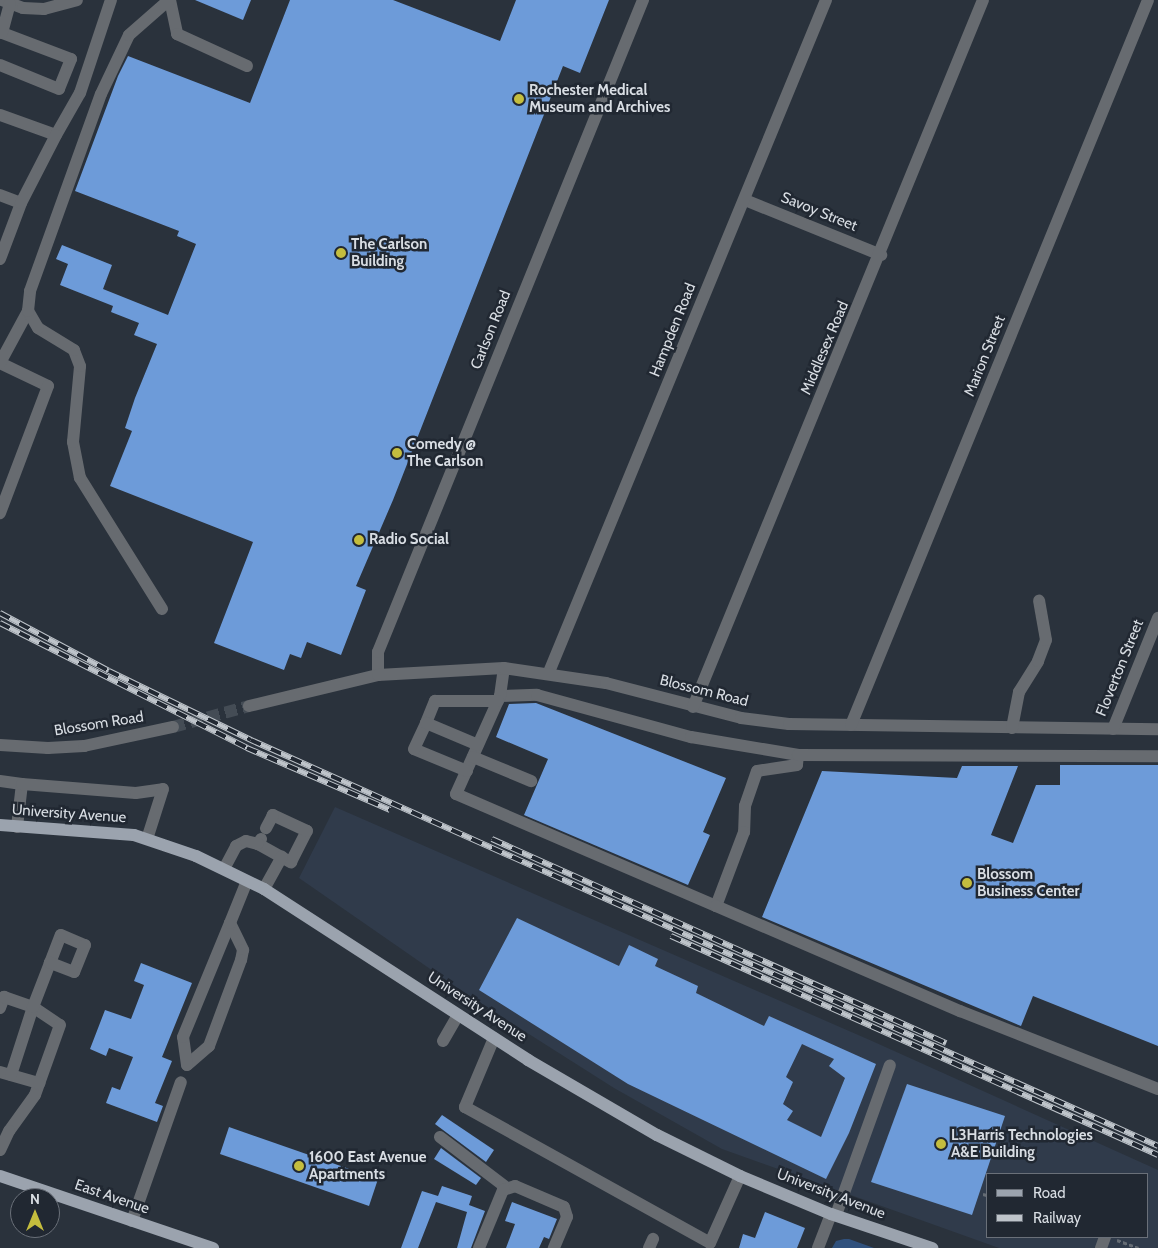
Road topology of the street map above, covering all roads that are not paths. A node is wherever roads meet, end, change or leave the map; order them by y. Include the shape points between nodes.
1 (77, 0) edge
2 (112, 0) edge
3 (170, 0) edge
4 (643, 0) edge
5 (826, 0) edge
6 (984, 0) edge
7 (1148, 0) edge
8 (6, 2) edge
9 (1, 32) edge
10 (0, 65) edge
11 (247, 66) dead end
12 (0, 115) edge
13 (56, 135) junction
14 (0, 195) edge
15 (745, 200) junction
16 (21, 203) junction
17 (881, 255) junction
18 (0, 259) edge
19 (28, 311) junction
20 (0, 363) edge
21 (0, 513) edge
22 (1040, 601) dead end
23 (162, 609) dead end
24 (1158, 618) edge
25 (504, 668) junction
26 (549, 672) junction
27 (378, 675) junction
28 (499, 698) junction
29 (249, 706) tunnel mouth
30 (693, 707) junction
31 (426, 723) junction
32 (851, 725) junction
33 (173, 727) tunnel mouth
34 (1012, 728) junction
35 (1113, 729) junction
36 (1158, 729) edge
37 (0, 745) edge
38 (476, 751) junction
39 (798, 755) junction
40 (1158, 756) edge
41 (467, 772) junction
42 (0, 781) edge
43 (531, 781) dead end
44 (22, 784) junction
45 (0, 825) edge
46 (18, 827) junction
47 (261, 837) junction
48 (147, 839) junction
49 (282, 858) junction
50 (224, 869) junction
51 (247, 881) junction
52 (264, 889) junction
53 (716, 906) junction
54 (230, 922) junction
55 (50, 963) dead end
56 (33, 1007) junction
57 (0, 1008) edge
58 (458, 1014) junction
59 (494, 1038) junction
60 (443, 1042) dead end
61 (890, 1065) dead end
62 (5, 1073) edge
63 (181, 1082) dead end
64 (39, 1083) junction
65 (1158, 1089) edge
66 (440, 1137) dead end
67 (0, 1150) edge
68 (0, 1176) edge
69 (740, 1176) junction
70 (507, 1188) junction
71 (834, 1214) junction
72 (132, 1221) junction
73 (213, 1248) edge
74 (479, 1248) edge
75 (554, 1248) edge
76 (818, 1248) edge
77 (932, 1248) edge

1 - 8 street via 44,9
2 - 13 street via 80,93
3 - 11 street via 177,34
3 - 19 street via 130,34 101,94 30,291
4 - 27 street, Carlson Road via 378,652
5 - 15 street, Hampden Road
6 - 17 street, Middlesex Road
7 - 32 street, Marion Street
8 - 9 street
9 - 10 street via 71,59 59,89
12 - 13 street
13 - 16 street
14 - 16 street
15 - 17 street, Savoy Street
15 - 26 street, Hampden Road
16 - 18 street
17 - 30 street, Middlesex Road
19 - 20 street
19 - 23 street via 38,328 74,350 80,366 73,442 80,478
20 - 21 street via 48,386
22 - 34 street via 1046,640 1038,661 1019,692
24 - 35 street, Floverton Street
25 - 26 street, Blossom Road
25 - 27 street, Blossom Road
25 - 28 street
26 - 30 street, Blossom Road via 606,683
27 - 29 street, Blossom Road
28 - 31 street via 435,701
28 - 38 street
28 - 39 street via 538,695 691,738
30 - 32 street, Blossom Road via 740,718 789,724
31 - 38 street
31 - 41 street via 414,749
32 - 34 street, Blossom Road
33 - 37 street, Blossom Road via 84,746
34 - 35 street, Blossom Road
35 - 36 street, Blossom Road
38 - 41 street
38 - 43 street
39 - 40 street
39 - 53 street via 797,765 757,771 745,806 744,832
41 - 53 street via 456,794
42 - 44 street
44 - 46 street
44 - 48 street via 136,793 163,789
45 - 46 main road, University Avenue
46 - 48 main road, University Avenue via 99,830
47 - 49 street
47 - 49 street via 273,815 307,831 291,862
47 - 50 street via 236,846
48 - 50 main road, University Avenue
49 - 52 street
50 - 51 main road, University Avenue
51 - 52 main road, University Avenue
51 - 54 street
52 - 58 main road, University Avenue
53 - 65 street via 960,1011
54 - 54 street via 243,950 241,960 210,1046 187,1065 184,1037
55 - 56 street
56 - 57 street via 4,997
56 - 62 street
56 - 64 street via 60,1025
58 - 59 main road, University Avenue
58 - 60 street
59 - 69 main road, University Avenue via 586,1095
59 - 69 street via 465,1107 473,1112 710,1243
61 - 71 street
62 - 64 street
63 - 72 street
64 - 67 street
66 - 70 street
68 - 72 main road, East Avenue
69 - 71 main road, University Avenue
70 - 74 street
70 - 75 street via 515,1186 564,1207 567,1217
71 - 76 street
71 - 77 main road, University Avenue
72 - 73 main road, East Avenue

